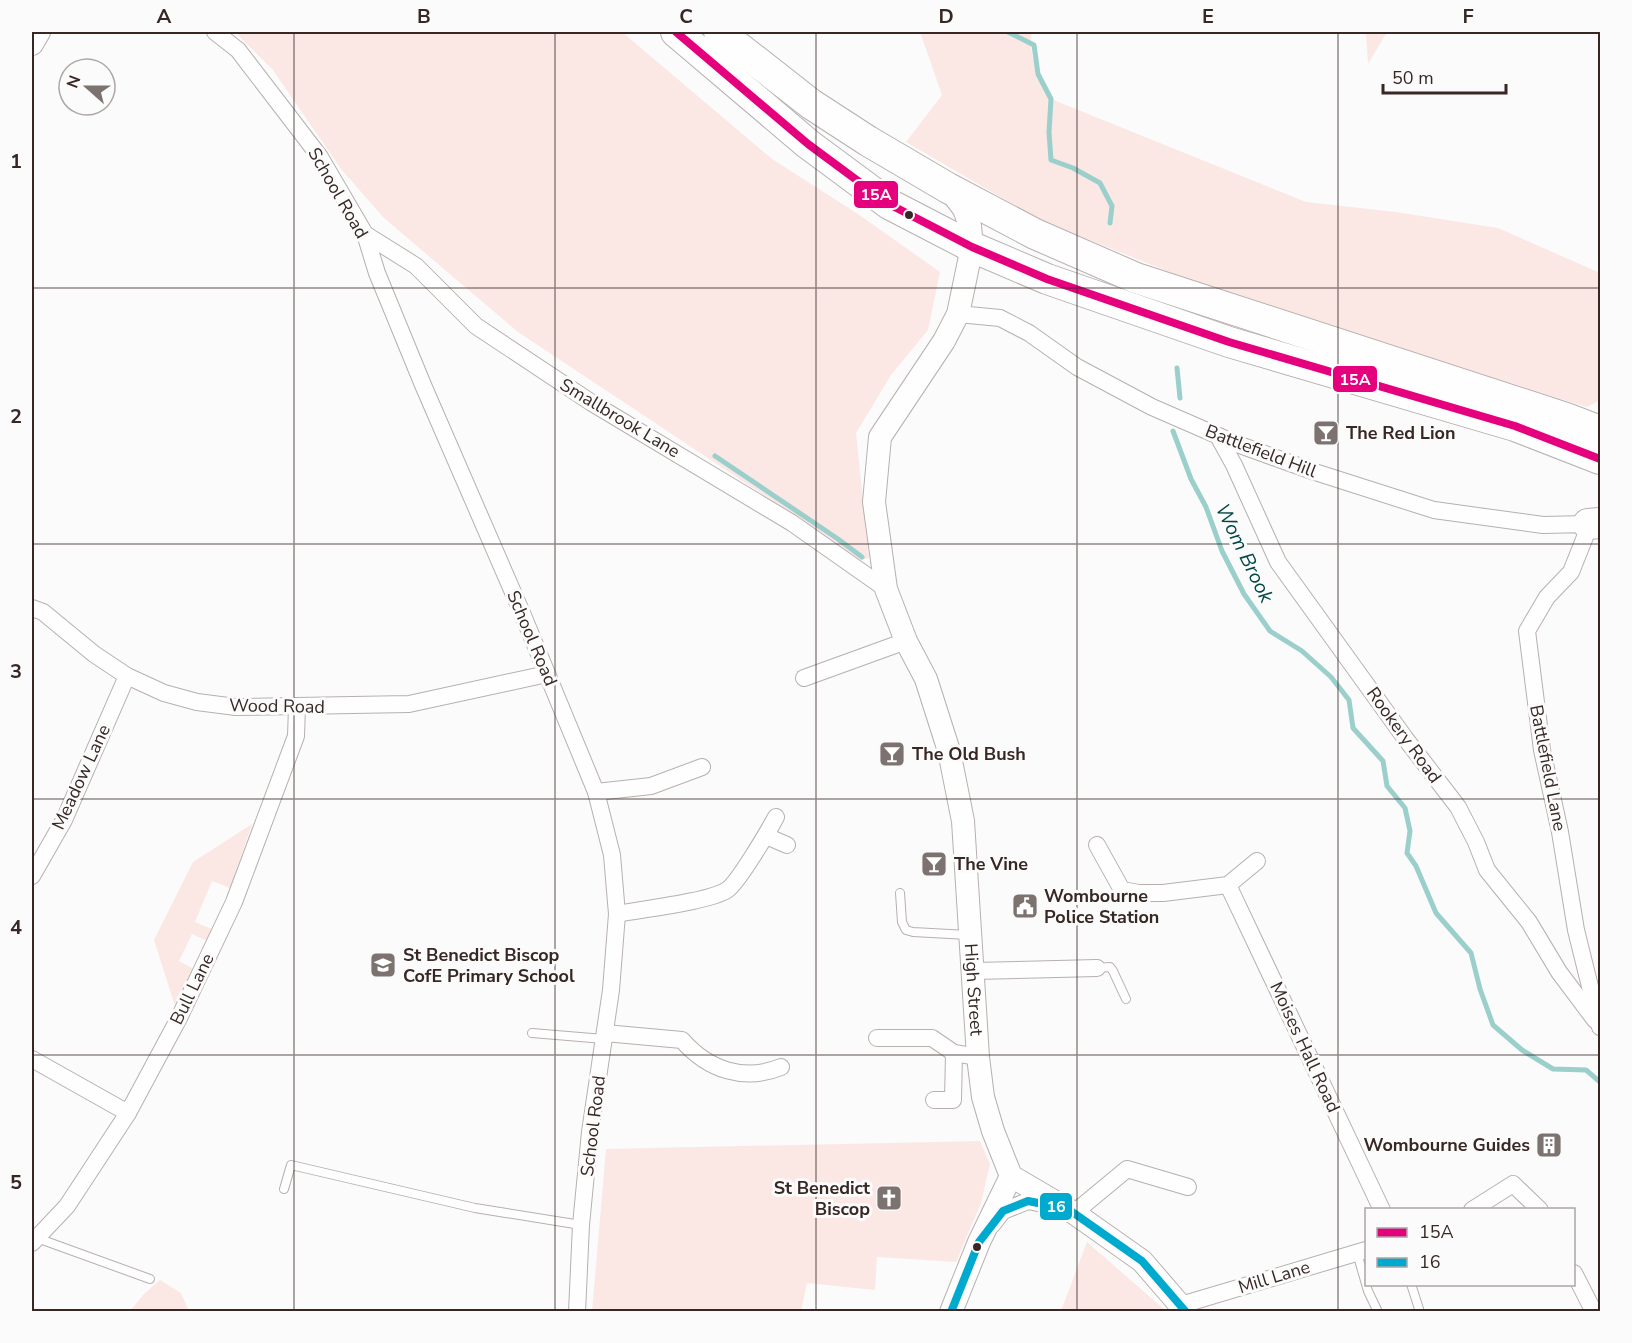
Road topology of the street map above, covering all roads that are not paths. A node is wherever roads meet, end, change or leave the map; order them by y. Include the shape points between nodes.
1 (39, 32) edge
2 (216, 32) edge
3 (676, 32) edge
4 (719, 32) edge
5 (32, 44) edge
6 (948, 188) junction
7 (365, 234) junction
8 (972, 247) junction
9 (958, 314) junction
10 (1600, 431) edge
11 (1218, 436) junction
12 (1600, 459) edge
13 (1594, 523) edge
14 (886, 590) junction
15 (32, 608) edge
16 (906, 641) junction
17 (547, 674) junction
18 (127, 676) junction
19 (804, 678) dead end
20 (297, 707) junction
21 (702, 767) dead end
22 (596, 792) junction
23 (776, 817) dead end
24 (766, 836) junction
25 (787, 845) dead end
26 (1097, 845) dead end
27 (1257, 861) dead end
28 (32, 876) edge
29 (1228, 885) junction
30 (900, 893) dead end
31 (617, 914) junction
32 (971, 935) junction
33 (1097, 968) joint
34 (973, 971) junction
35 (1126, 999) dead end
36 (1600, 1028) edge
37 (532, 1033) dead end
38 (604, 1036) junction
39 (878, 1038) dead end
40 (954, 1053) junction
41 (978, 1057) junction
42 (32, 1059) edge
43 (781, 1067) dead end
44 (934, 1100) dead end
45 (128, 1113) junction
46 (1011, 1176) junction
47 (1188, 1186) dead end
48 (284, 1190) dead end
49 (1382, 1208) edge
50 (1474, 1208) edge
51 (1539, 1208) edge
52 (1071, 1211) junction
53 (582, 1225) junction
54 (34, 1240) edge
55 (979, 1242) junction
56 (1362, 1251) edge
57 (1365, 1271) edge
58 (1575, 1275) edge
59 (150, 1279) dead end
60 (1367, 1286) edge
61 (1412, 1286) edge
62 (1184, 1308) edge
63 (577, 1311) edge
64 (951, 1311) edge
65 (1378, 1311) edge
66 (1420, 1311) edge
67 (1594, 1311) edge

1 - 5 street
2 - 7 street, School Road via 238,50 320,157
3 - 8 highway via 808,144 889,204
4 - 6 highway via 811,104
6 - 8 street via 964,209
6 - 10 highway via 1035,234 1136,278
7 - 14 street, Smallbrook Lane via 416,266 476,326 592,403 792,523
7 - 17 street, School Road via 381,284
8 - 9 street, High Street
8 - 12 highway via 1047,279 1218,338 1515,426
9 - 11 street, Battlefield Hill via 1000,318 1077,367
9 - 14 street, High Street via 880,437 874,502
11 - 13 street, Battlefield Hill via 1434,510 1543,525
11 - 36 street, Rookery Road via 1278,562 1458,807 1487,870 1529,922
13 - 36 street, Battlefield Lane via 1570,572 1547,597 1527,631 1542,750 1576,930
14 - 16 street, High Street
15 - 18 street, Wood Road via 43,612
16 - 19 street
16 - 32 street, High Street via 926,679 949,751 963,821
17 - 20 street, Wood Road via 409,704
17 - 22 street, School Road
18 - 20 street, Wood Road via 164,693 197,702 236,707
18 - 28 street, Meadow Lane via 64,820
20 - 45 street, Bull Lane via 296,736 234,902
21 - 22 street via 651,786
22 - 31 street, School Road via 612,855
23 - 24 street
24 - 25 street
24 - 31 street via 728,890 706,898
26 - 29 street via 1122,890 1162,893
27 - 29 street
29 - 49 street, Moises Hall Road
30 - 32 lane via 906,930
31 - 38 street, School Road
32 - 34 street, High Street
33 - 34 street
33 - 35 lane via 1110,967
34 - 41 street, High Street
37 - 38 lane
38 - 43 street via 682,1040 693,1052 732,1073 765,1073
38 - 53 street, School Road
39 - 40 street via 932,1038
40 - 41 street
40 - 44 street via 953,1100
41 - 46 street, High Street via 983,1097
42 - 45 street
45 - 54 street, Bull Lane via 67,1206
46 - 52 street
46 - 55 street
47 - 52 street via 1128,1169
48 - 53 lane via 291,1165 475,1208
50 - 51 street via 1513,1184
52 - 55 street via 1028,1201 1004,1211
52 - 62 street via 1142,1261
53 - 63 street, School Road
54 - 59 lane
55 - 64 street
56 - 57 lane
56 - 62 street, Mill Lane
58 - 67 street
60 - 65 lane
61 - 66 lane

